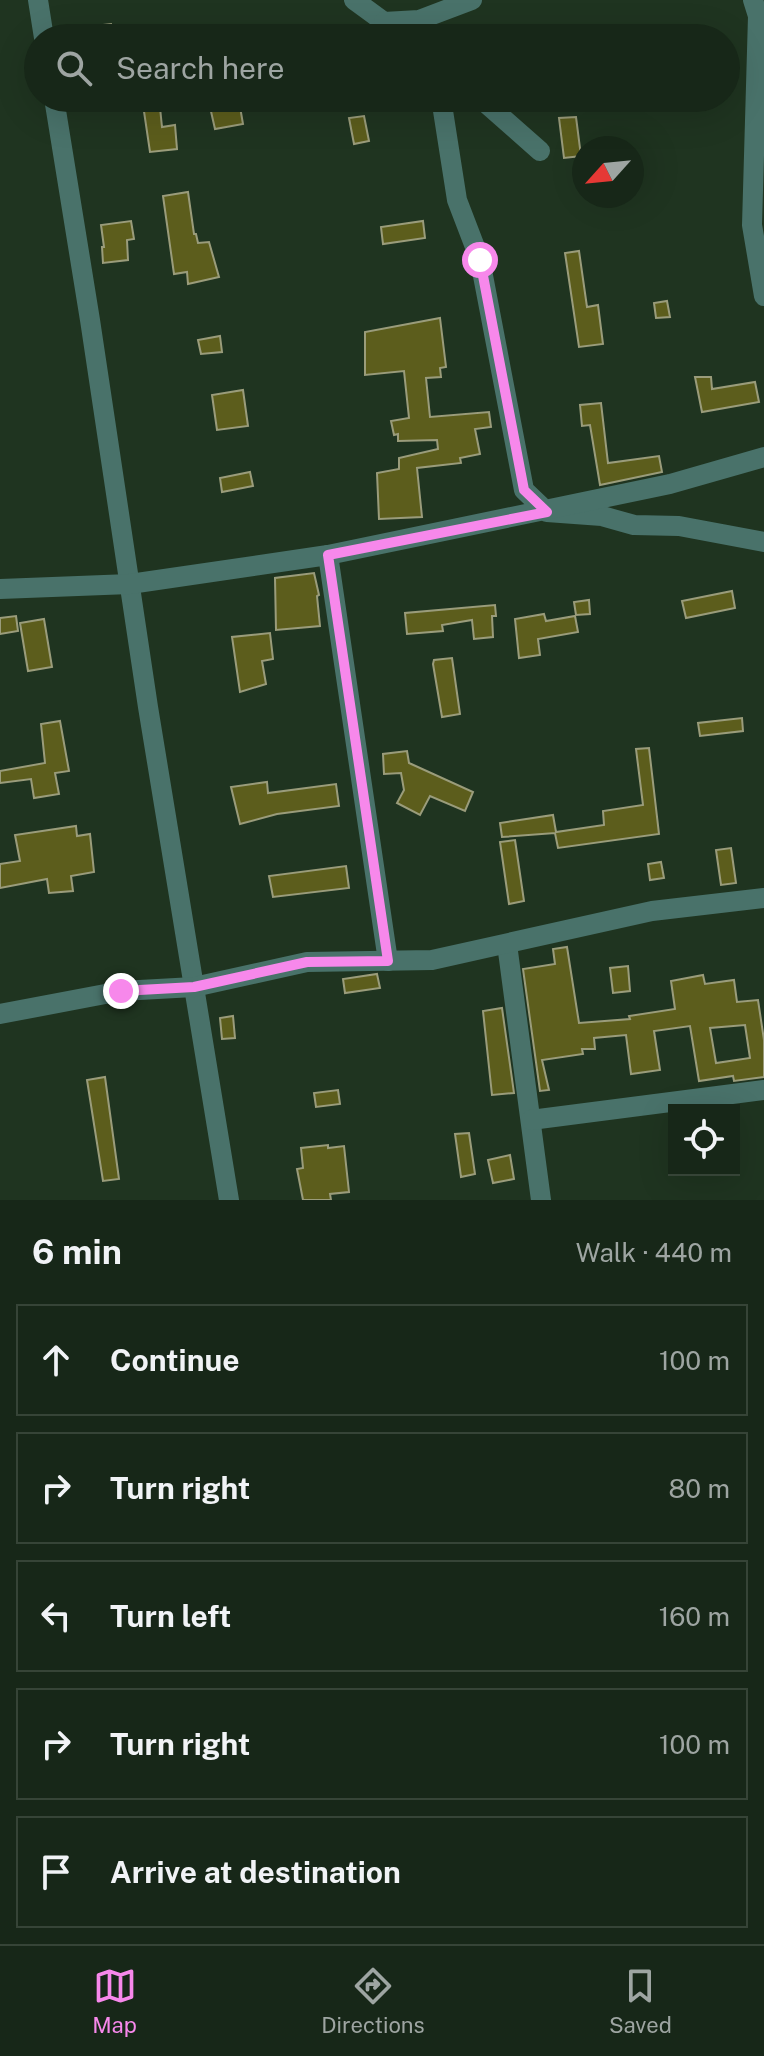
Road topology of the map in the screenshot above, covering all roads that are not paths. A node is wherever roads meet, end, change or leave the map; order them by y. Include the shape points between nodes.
1 (38, 0) edge
2 (354, 0) edge
3 (472, 0) edge
4 (753, 0) edge
5 (384, 22) junction
6 (42, 24) edge
7 (387, 24) edge
8 (56, 112) edge
9 (443, 112) edge
10 (496, 112) edge
11 (540, 151) dead end
12 (763, 286) edge
13 (764, 457) edge
14 (547, 512) junction
15 (764, 542) edge
16 (328, 555) junction
17 (130, 584) junction
18 (0, 589) edge
19 (764, 898) edge
20 (507, 944) junction
21 (388, 961) junction
22 (194, 987) junction
23 (0, 1014) edge
24 (764, 1090) edge
25 (531, 1120) junction
26 (229, 1200) edge
27 (541, 1200) edge

1 - 6 street
2 - 5 street
3 - 5 street via 419,20
4 - 12 street via 758,46 752,225
5 - 7 street
8 - 17 street
9 - 14 street via 457,200 480,260 524,490
10 - 11 street
13 - 14 street
14 - 15 street via 679,526
14 - 16 street
16 - 17 street
16 - 21 street
17 - 18 street
17 - 22 street
19 - 20 street via 652,911
20 - 21 street via 432,960
20 - 25 street
21 - 22 street via 307,962
22 - 23 street via 121,991
22 - 26 street
24 - 25 street
25 - 27 street

